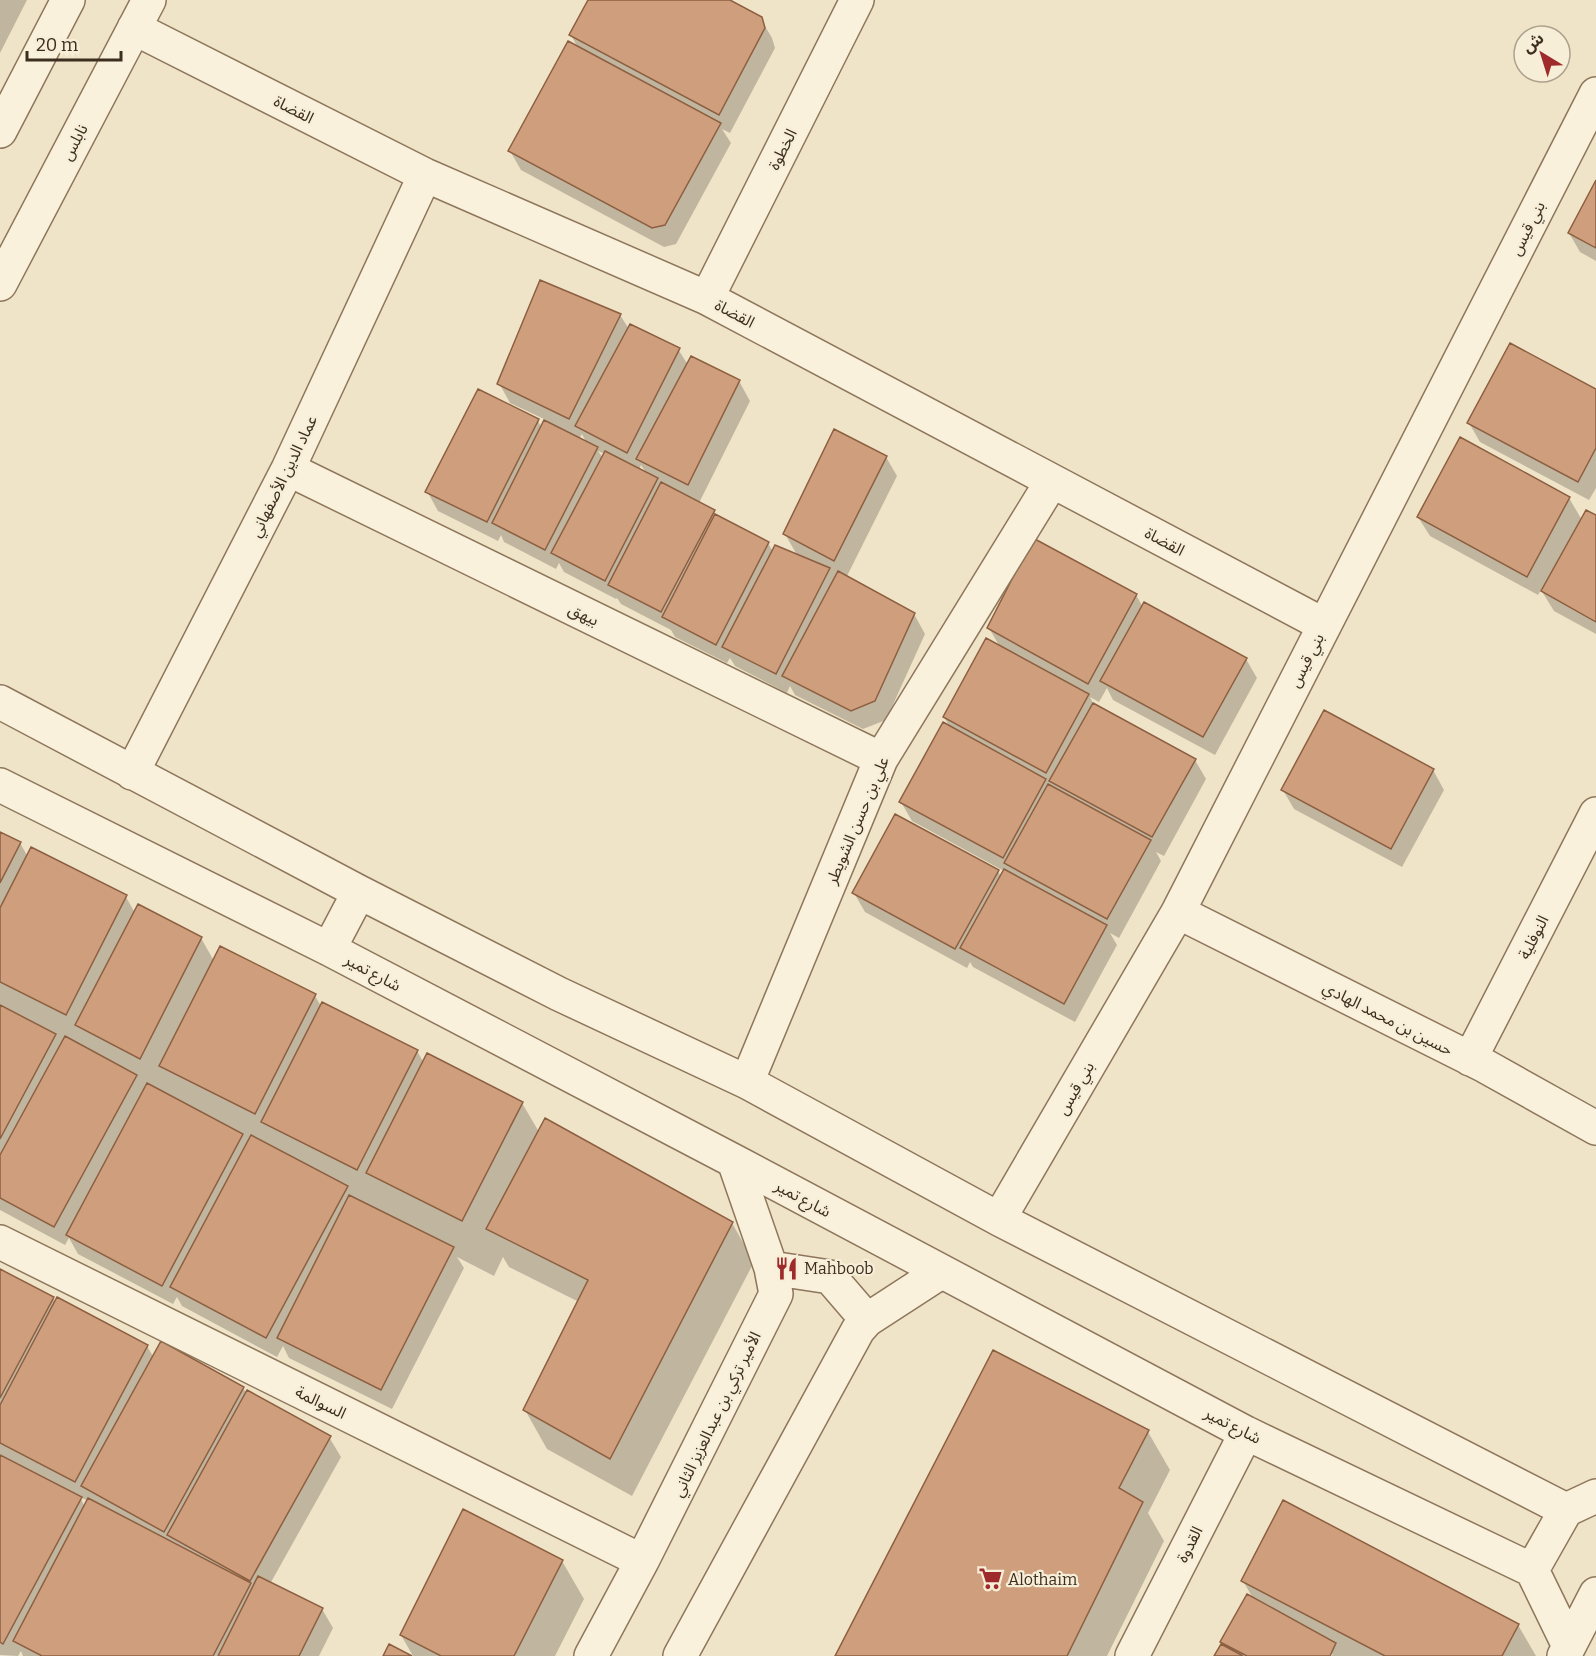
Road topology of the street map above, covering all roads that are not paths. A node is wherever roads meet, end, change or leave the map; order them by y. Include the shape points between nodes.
1 (68, 0) edge
2 (149, 0) edge
3 (847, 3) edge
4 (134, 28) junction
5 (1596, 94) edge
6 (0, 131) edge
7 (425, 175) junction
8 (0, 284) edge
9 (707, 298) junction
10 (288, 469) junction
11 (1052, 481) junction
12 (1324, 625) junction
13 (0, 702) edge
14 (881, 759) junction
15 (132, 773) junction
16 (0, 785) edge
17 (1596, 814) edge
18 (359, 892) junction
19 (1178, 912) junction
20 (328, 949) junction
21 (1470, 1059) junction
22 (747, 1082) junction
23 (1596, 1128) edge
24 (734, 1161) junction
25 (999, 1218) junction
26 (0, 1242) edge
27 (771, 1268) junction
28 (941, 1272) junction
29 (867, 1320) junction
30 (1246, 1433) junction
31 (1596, 1496) edge
32 (1566, 1510) junction
33 (642, 1562) junction
34 (1532, 1570) junction
35 (1596, 1594) edge
36 (1566, 1651) edge
37 (591, 1656) edge
38 (680, 1656) edge
39 (1132, 1656) edge

1 - 6 street
2 - 4 street, نابلس
3 - 9 street, الخطوة
4 - 7 street, القضاة
4 - 8 street, نابلس
5 - 12 street, بني قيس
7 - 9 street, القضاة
7 - 10 street, عماد الدين الأصفهاني
9 - 11 street, القضاة
10 - 14 street, بيهق
10 - 15 street, عماد الدين الأصفهاني
11 - 12 street, القضاة
11 - 14 street, علي بن حسن الشويطر
12 - 19 street, بني قيس
13 - 15 street
14 - 22 street, علي بن حسن الشويطر
15 - 18 street
16 - 20 street, شارع تمير
17 - 21 street, النوفلية
18 - 20 street
18 - 22 street via 559,994
19 - 21 street, حسين بن محمد الهادي
19 - 25 street, بني قيس
20 - 24 street, شارع تمير
21 - 23 street, حسين بن محمد الهادي
22 - 25 street
24 - 27 street, الأمير تركي بن عبدالعزيز الثاني
24 - 28 street, شارع تمير
25 - 32 street
26 - 33 street, السوالمة
27 - 29 street via 830,1277
27 - 33 street, الأمير تركي بن عبدالعزيز الثاني via 776,1294
28 - 29 street
28 - 30 street, شارع تمير
29 - 38 street via 858,1330
30 - 34 street, شارع تمير
30 - 39 street, القدوة
31 - 32 street
32 - 34 street
33 - 37 street, الأمير تركي بن عبدالعزيز الثاني
34 - 36 street
35 - 36 street

